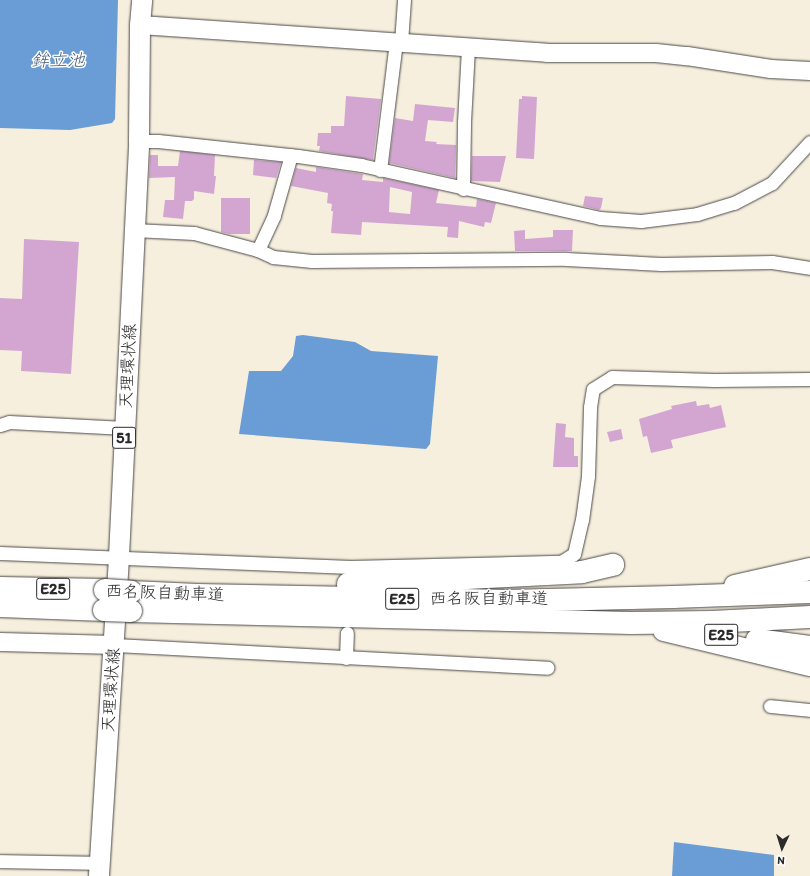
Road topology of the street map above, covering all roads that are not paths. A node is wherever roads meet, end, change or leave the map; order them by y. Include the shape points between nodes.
1 (142, 0) edge
2 (404, 0) edge
3 (140, 25) junction
4 (398, 42) junction
5 (468, 47) junction
6 (810, 70) edge
7 (139, 141) junction
8 (810, 142) edge
9 (291, 155) junction
10 (380, 170) junction
11 (463, 189) junction
12 (134, 230) junction
13 (258, 250) junction
14 (810, 268) edge
15 (810, 379) edge
16 (0, 425) edge
17 (125, 428) junction
18 (0, 552) edge
19 (119, 556) junction
20 (613, 565) dead end
21 (808, 566) edge
22 (810, 585) edge
23 (0, 588) edge
24 (810, 592) edge
25 (197, 595) junction
26 (673, 598) junction
27 (104, 600) junction
28 (131, 601) junction
29 (0, 606) edge
30 (810, 617) edge
31 (631, 623) junction
32 (810, 629) edge
33 (347, 633) dead end
34 (810, 636) edge
35 (810, 640) edge
36 (0, 642) edge
37 (114, 645) junction
38 (810, 647) edge
39 (810, 652) edge
40 (346, 658) junction
41 (810, 665) edge
42 (547, 668) dead end
43 (770, 706) dead end
44 (810, 710) edge
45 (0, 860) edge
46 (99, 869) edge

1 - 3 main road, 天理環状線 / 51
2 - 4 street
3 - 4 street
3 - 7 main road, 天理環状線 / 51
4 - 5 street
4 - 10 street
5 - 6 street via 547,53 672,54 771,69
5 - 11 street
7 - 9 street
7 - 12 main road, 天理環状線 / 51
8 - 11 street via 772,183 734,203 698,214 641,221 600,218
9 - 10 street
9 - 13 street via 274,214
10 - 11 street
12 - 13 street via 194,233
12 - 17 main road, 天理環状線 / 51
13 - 14 street via 273,257 312,261 566,259 661,264 772,262
15 - 19 street via 612,377 593,389 588,476 582,520 574,554 561,562 350,570
16 - 17 street via 9,422
17 - 19 main road, 天理環状線 / 51
18 - 19 street
19 - 37 main road, 天理環状線 / 51
20 - 25 highway via 582,572 330,586 215,586
21 - 26 highway, E25
21 - 26 highway, E25 via 744,584
22 - 26 highway, E25
23 - 27 highway, 西名阪自動車道 / E25
24 - 26 highway, 西名阪自動車道 / E25
25 - 26 highway, 西名阪自動車道 / E25 via 506,601
25 - 28 highway, 西名阪自動車道 / E25
27 - 28 highway, 西名阪自動車道 / E25, bridge
27 - 29 highway, 西名阪自動車道 / E25
28 - 31 highway, 西名阪自動車道 / E25
30 - 31 highway, 西名阪自動車道 / E25
31 - 32 highway, E25
31 - 34 highway, E25
31 - 35 highway, E25
31 - 38 highway, E25
31 - 39 highway
31 - 41 highway
33 - 40 street
36 - 37 street
37 - 40 street
37 - 46 main road, 天理環状線 / 51
40 - 42 street
43 - 44 street
45 - 46 street

